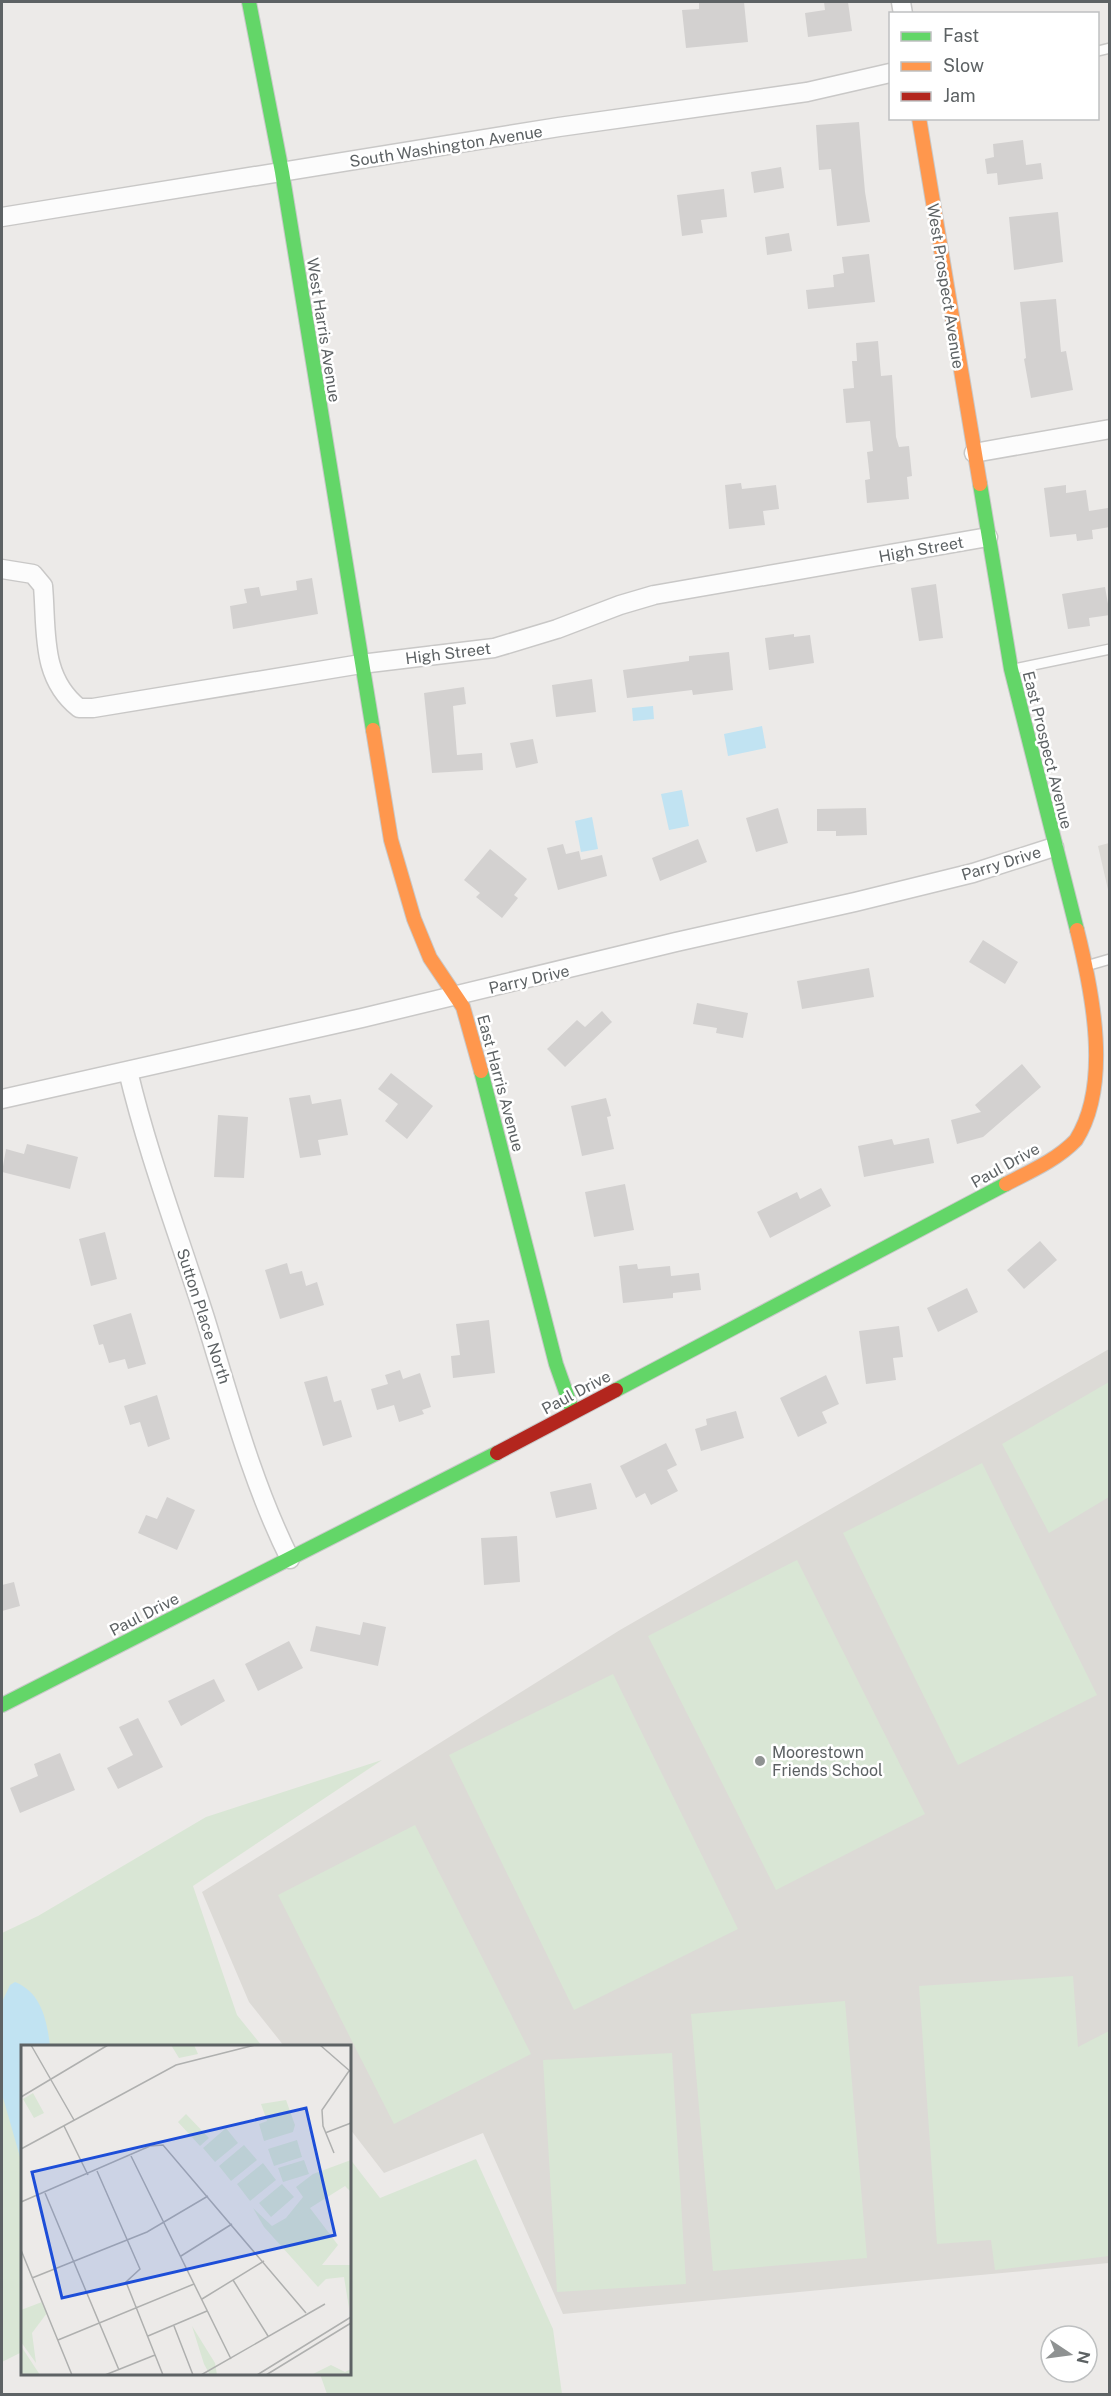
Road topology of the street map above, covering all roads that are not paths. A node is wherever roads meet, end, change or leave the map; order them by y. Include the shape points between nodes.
1 (249, 2) edge
2 (889, 73) edge
3 (919, 120) edge
4 (282, 172) junction
5 (2, 217) edge
6 (1110, 429) edge
7 (974, 453) junction
8 (988, 537) junction
9 (2, 569) edge
10 (1106, 650) edge
11 (361, 664) junction
12 (1011, 669) junction
13 (1054, 847) junction
14 (1110, 959) edge
15 (1085, 966) junction
16 (456, 996) junction
17 (1104, 1052) joint
18 (128, 1071) junction
19 (2, 1099) edge
20 (573, 1412) junction
21 (290, 1558) junction
22 (2, 1705) edge

1 - 4 street, West Harris Avenue
2 - 4 street, South Washington Avenue via 807,92
3 - 7 street, West Prospect Avenue
4 - 5 street, South Washington Avenue
4 - 11 street, West Harris Avenue
6 - 7 street
7 - 8 street, East Prospect Avenue
8 - 11 street, High Street via 654,595 494,648
8 - 12 street, East Prospect Avenue
9 - 11 street, High Street via 33,574 43,586 52,677 78,708
10 - 12 lane
11 - 16 street, East Harris Avenue via 398,869 430,958
12 - 13 street, East Prospect Avenue
13 - 15 street, East Prospect Avenue
13 - 16 street, Parry Drive via 951,879
14 - 15 lane
15 - 17 street, East Prospect Avenue
16 - 18 street, Parry Drive
16 - 20 street, East Harris Avenue via 468,1019 556,1364
17 - 20 street, Paul Drive via 1094,1112 1079,1138 1064,1151
18 - 19 street, Parry Drive
18 - 21 street, Sutton Place North via 236,1419 275,1529
20 - 21 street, Paul Drive
21 - 22 street, Paul Drive

